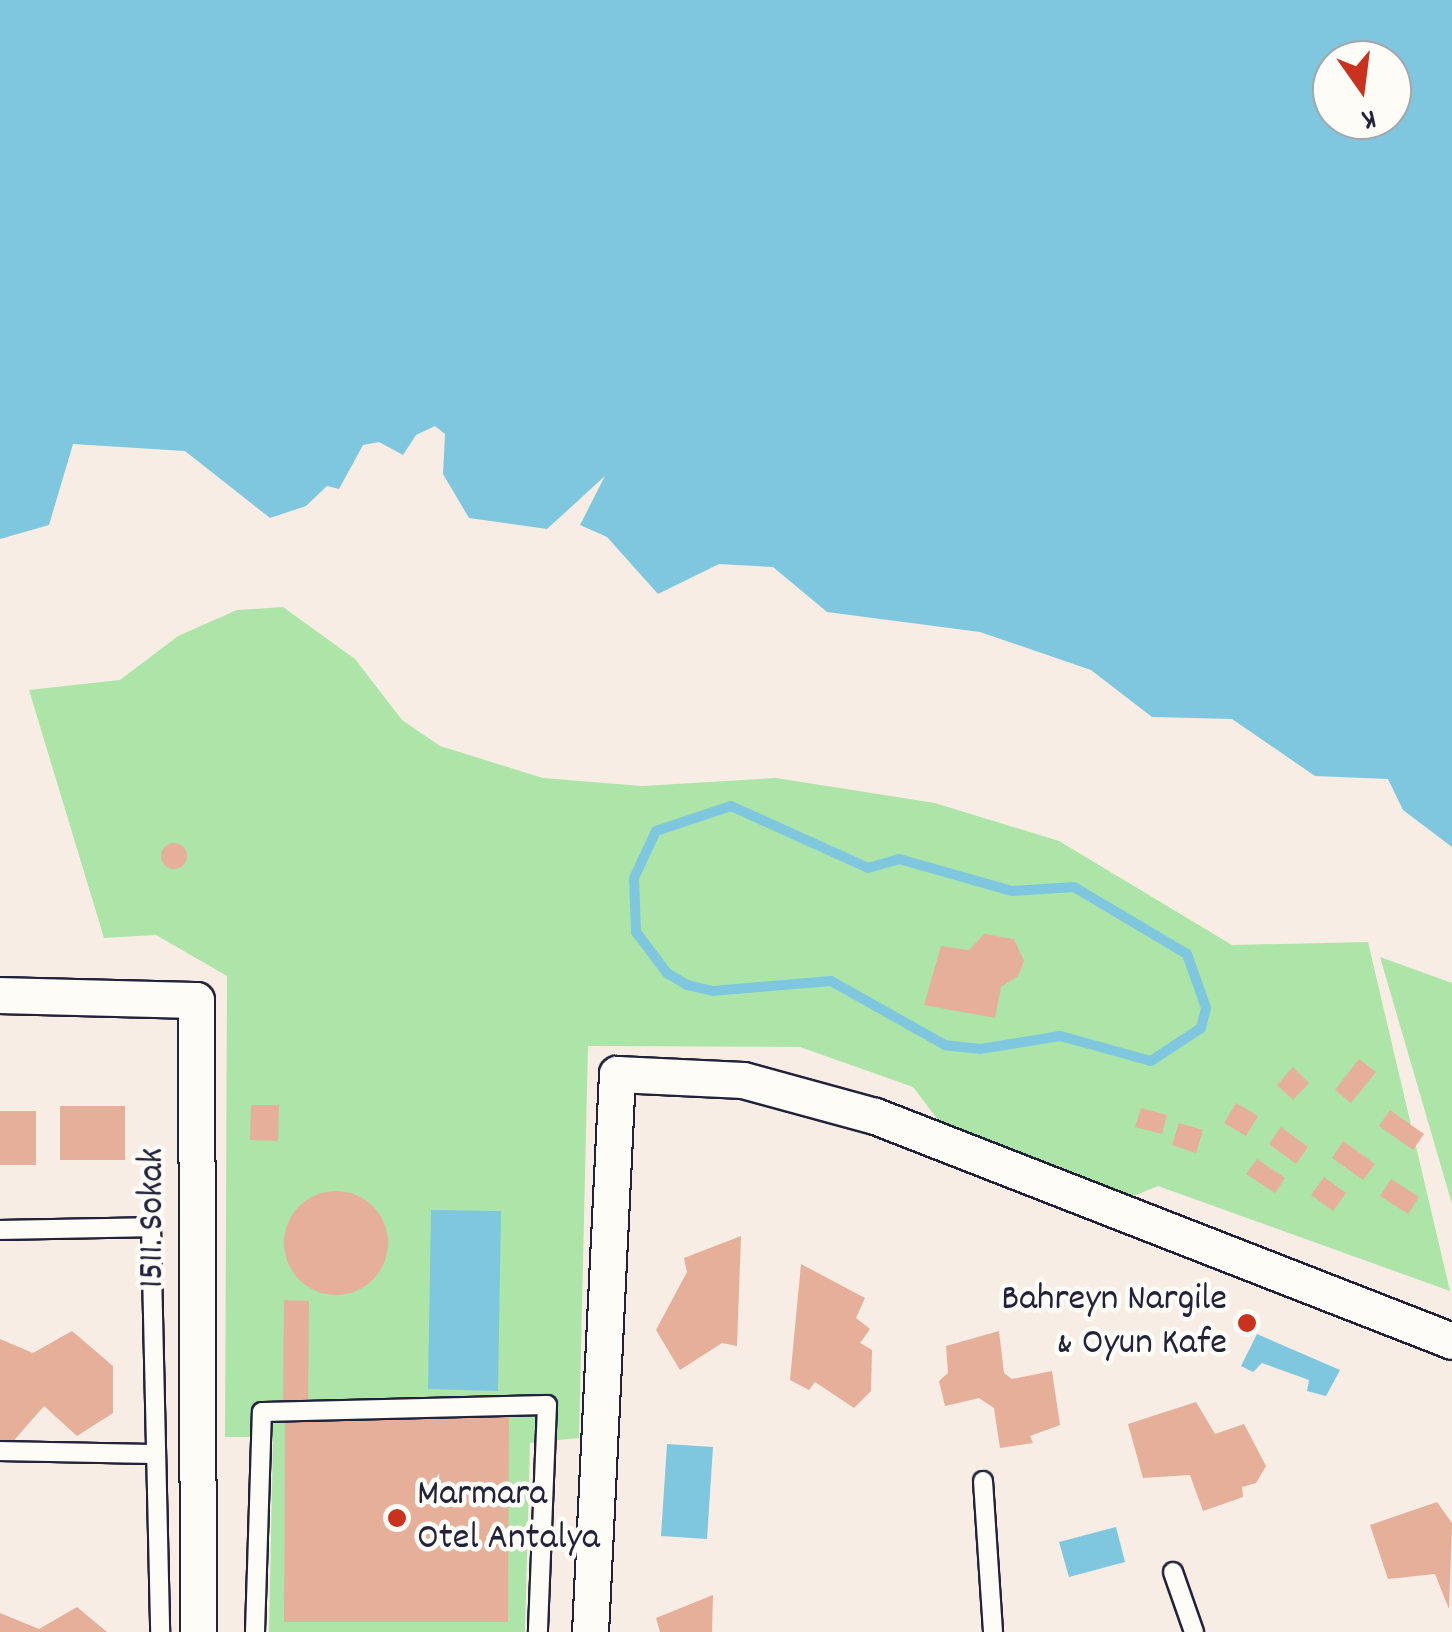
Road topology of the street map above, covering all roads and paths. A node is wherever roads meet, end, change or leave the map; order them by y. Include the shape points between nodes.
1 (0, 995) edge
2 (0, 1230) edge
3 (1452, 1341) edge
4 (0, 1452) edge
5 (156, 1454) junction
6 (983, 1481) dead end
7 (1173, 1572) dead end
8 (160, 1632) edge
9 (198, 1632) edge
10 (255, 1632) edge
11 (538, 1632) edge
12 (590, 1632) edge
13 (993, 1632) edge
14 (1194, 1632) edge

1 - 9 street, 1511. Sokak via 196,1000
2 - 5 lane via 150,1227
3 - 12 street via 876,1116 743,1080 617,1074
4 - 5 lane
5 - 8 lane
6 - 13 lane
7 - 14 lane
10 - 11 lane via 262,1412 547,1405

